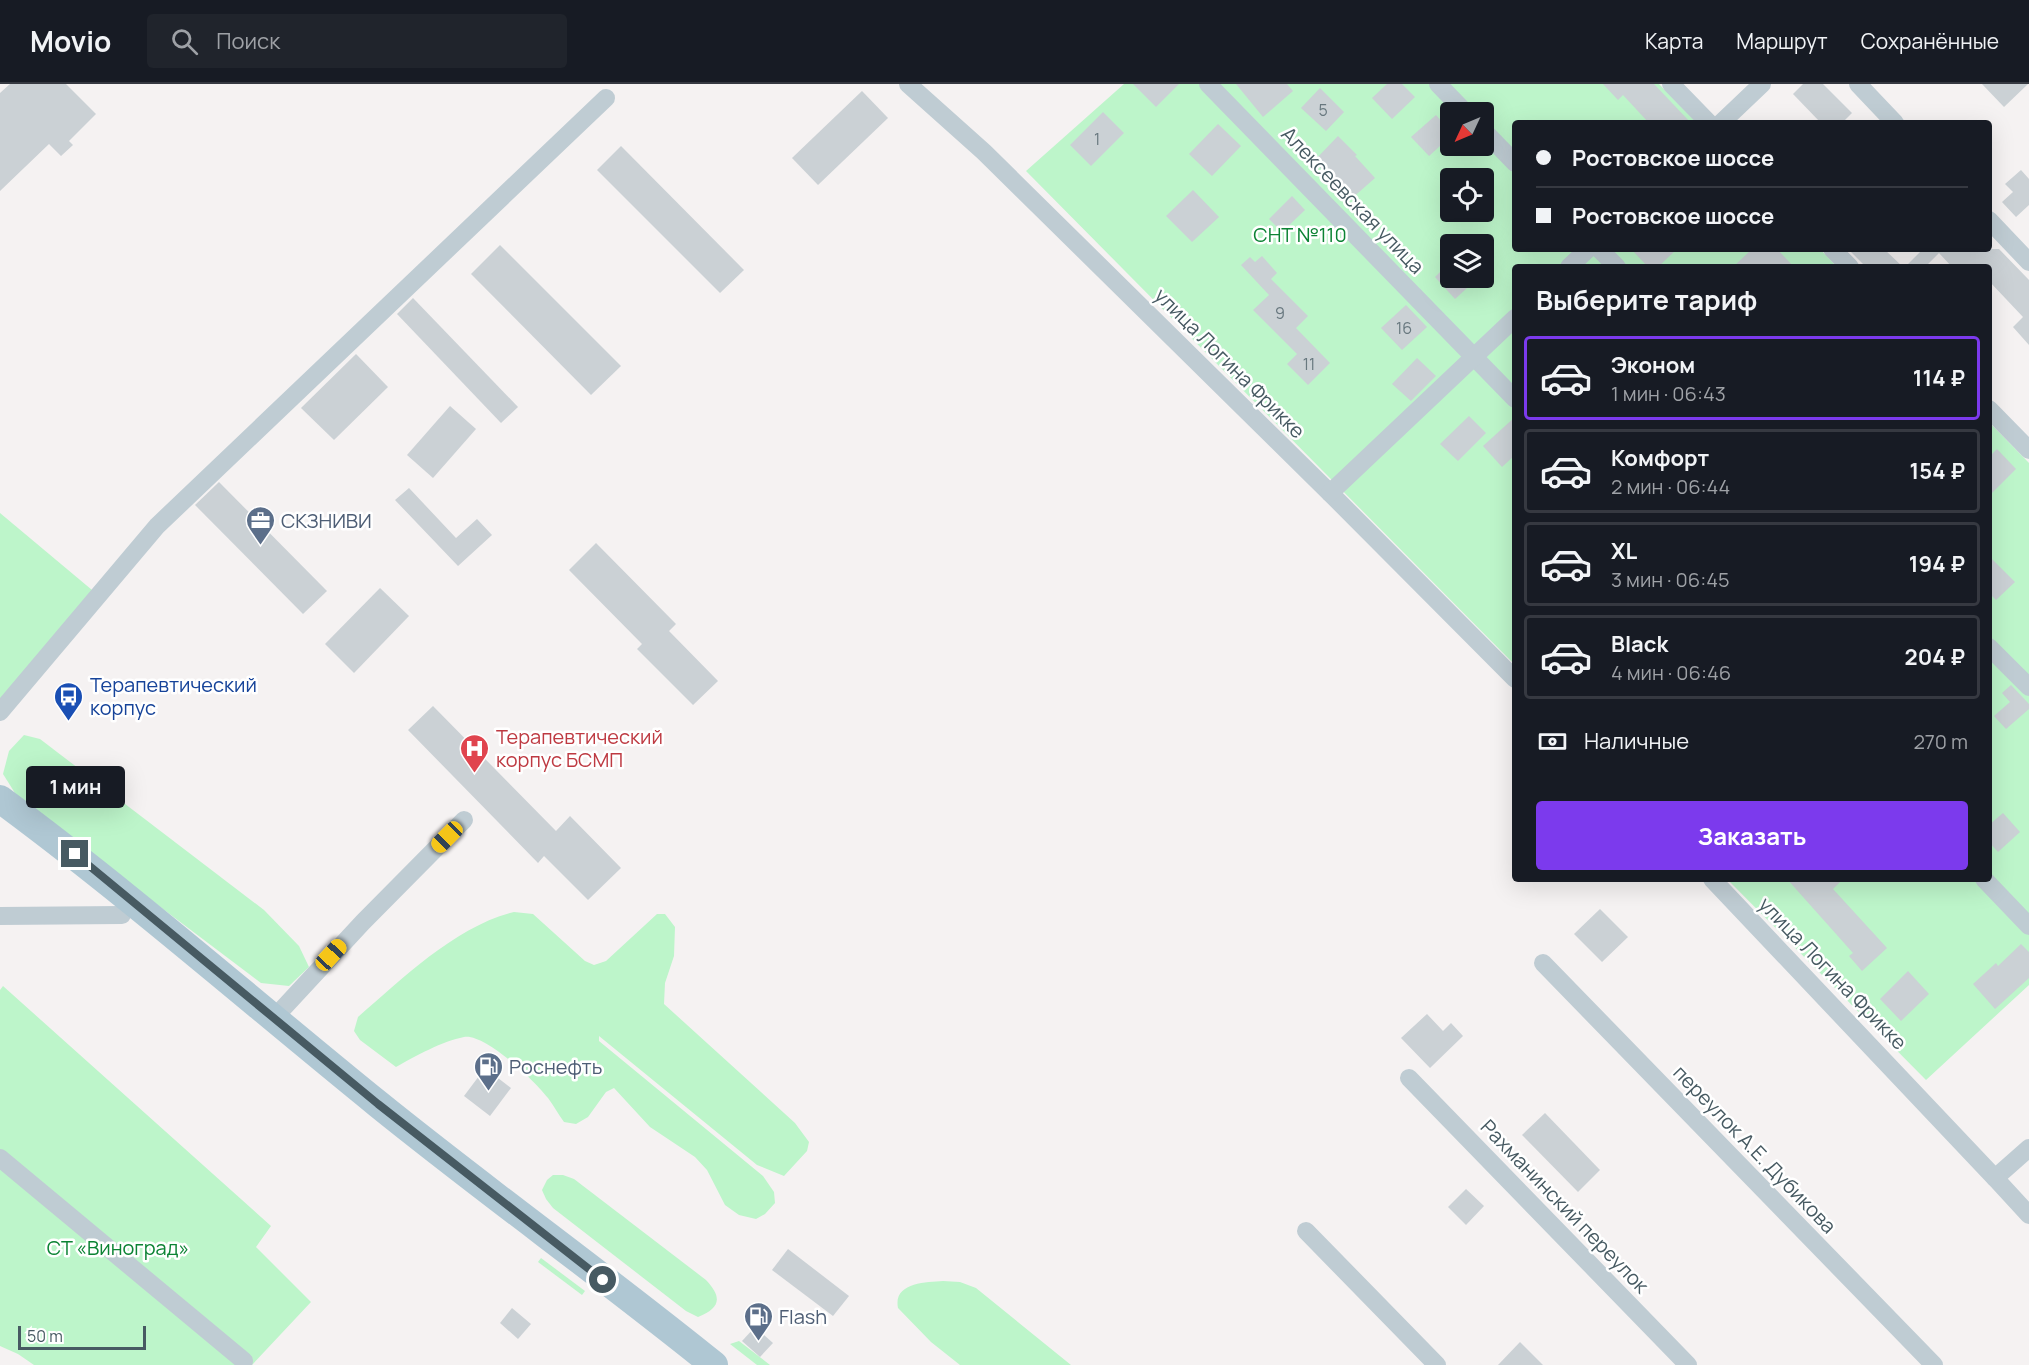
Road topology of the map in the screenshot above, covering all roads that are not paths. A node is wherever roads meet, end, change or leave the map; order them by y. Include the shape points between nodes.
1 (908, 84) edge
2 (1208, 84) edge
3 (1438, 84) edge
4 (1671, 84) edge
5 (1762, 84) edge
6 (1858, 84) edge
7 (606, 98) dead end
8 (1456, 102) edge
9 (1706, 120) edge
10 (1724, 120) edge
11 (1892, 120) edge
12 (1494, 141) edge
13 (1512, 160) edge
14 (1992, 223) edge
15 (1585, 252) edge
16 (1602, 252) edge
17 (1835, 252) edge
18 (2029, 262) edge
19 (1572, 264) edge
20 (1614, 264) edge
21 (1847, 264) edge
22 (1512, 321) edge
23 (1474, 357) junction
24 (1512, 396) edge
25 (1992, 413) edge
26 (2029, 450) edge
27 (1330, 493) junction
28 (1992, 650) edge
29 (1512, 676) edge
30 (2029, 687) edge
31 (0, 712) edge
32 (0, 799) edge
33 (0, 820) edge
34 (464, 820) dead end
35 (1715, 882) edge
36 (1987, 882) edge
37 (122, 915) junction
38 (0, 916) edge
39 (2029, 926) edge
40 (1543, 963) dead end
41 (274, 1017) junction
42 (1409, 1078) dead end
43 (2029, 1148) edge
44 (0, 1158) edge
45 (1995, 1178) junction
46 (2029, 1215) edge
47 (1306, 1231) dead end
48 (244, 1361) dead end
49 (689, 1365) edge
50 (714, 1365) edge
51 (1437, 1365) edge
52 (1688, 1365) edge
53 (1934, 1365) edge

1 - 27 street, улица Логина Фрикке via 984,152
2 - 23 street, Алексеевская улица
3 - 8 street
4 - 9 street
5 - 10 street
6 - 11 street
7 - 31 street via 157,526
12 - 13 street
14 - 18 street
15 - 19 street
16 - 20 street
17 - 21 street
22 - 23 street
23 - 24 street, Алексеевская улица
23 - 27 street
25 - 26 street
27 - 29 street, улица Логина Фрикке
28 - 30 street
32 - 41 main road via 75,854
33 - 37 main road
34 - 41 street
35 - 45 street, улица Логина Фрикке
36 - 39 street
37 - 38 street
37 - 49 main road via 364,1112
40 - 53 street, переулок А.Е. Дубикова
41 - 50 main road via 388,1112
42 - 52 street, Рахманинский переулок
43 - 45 street
44 - 48 street
45 - 46 street, улица Логина Фрикке
47 - 51 street

